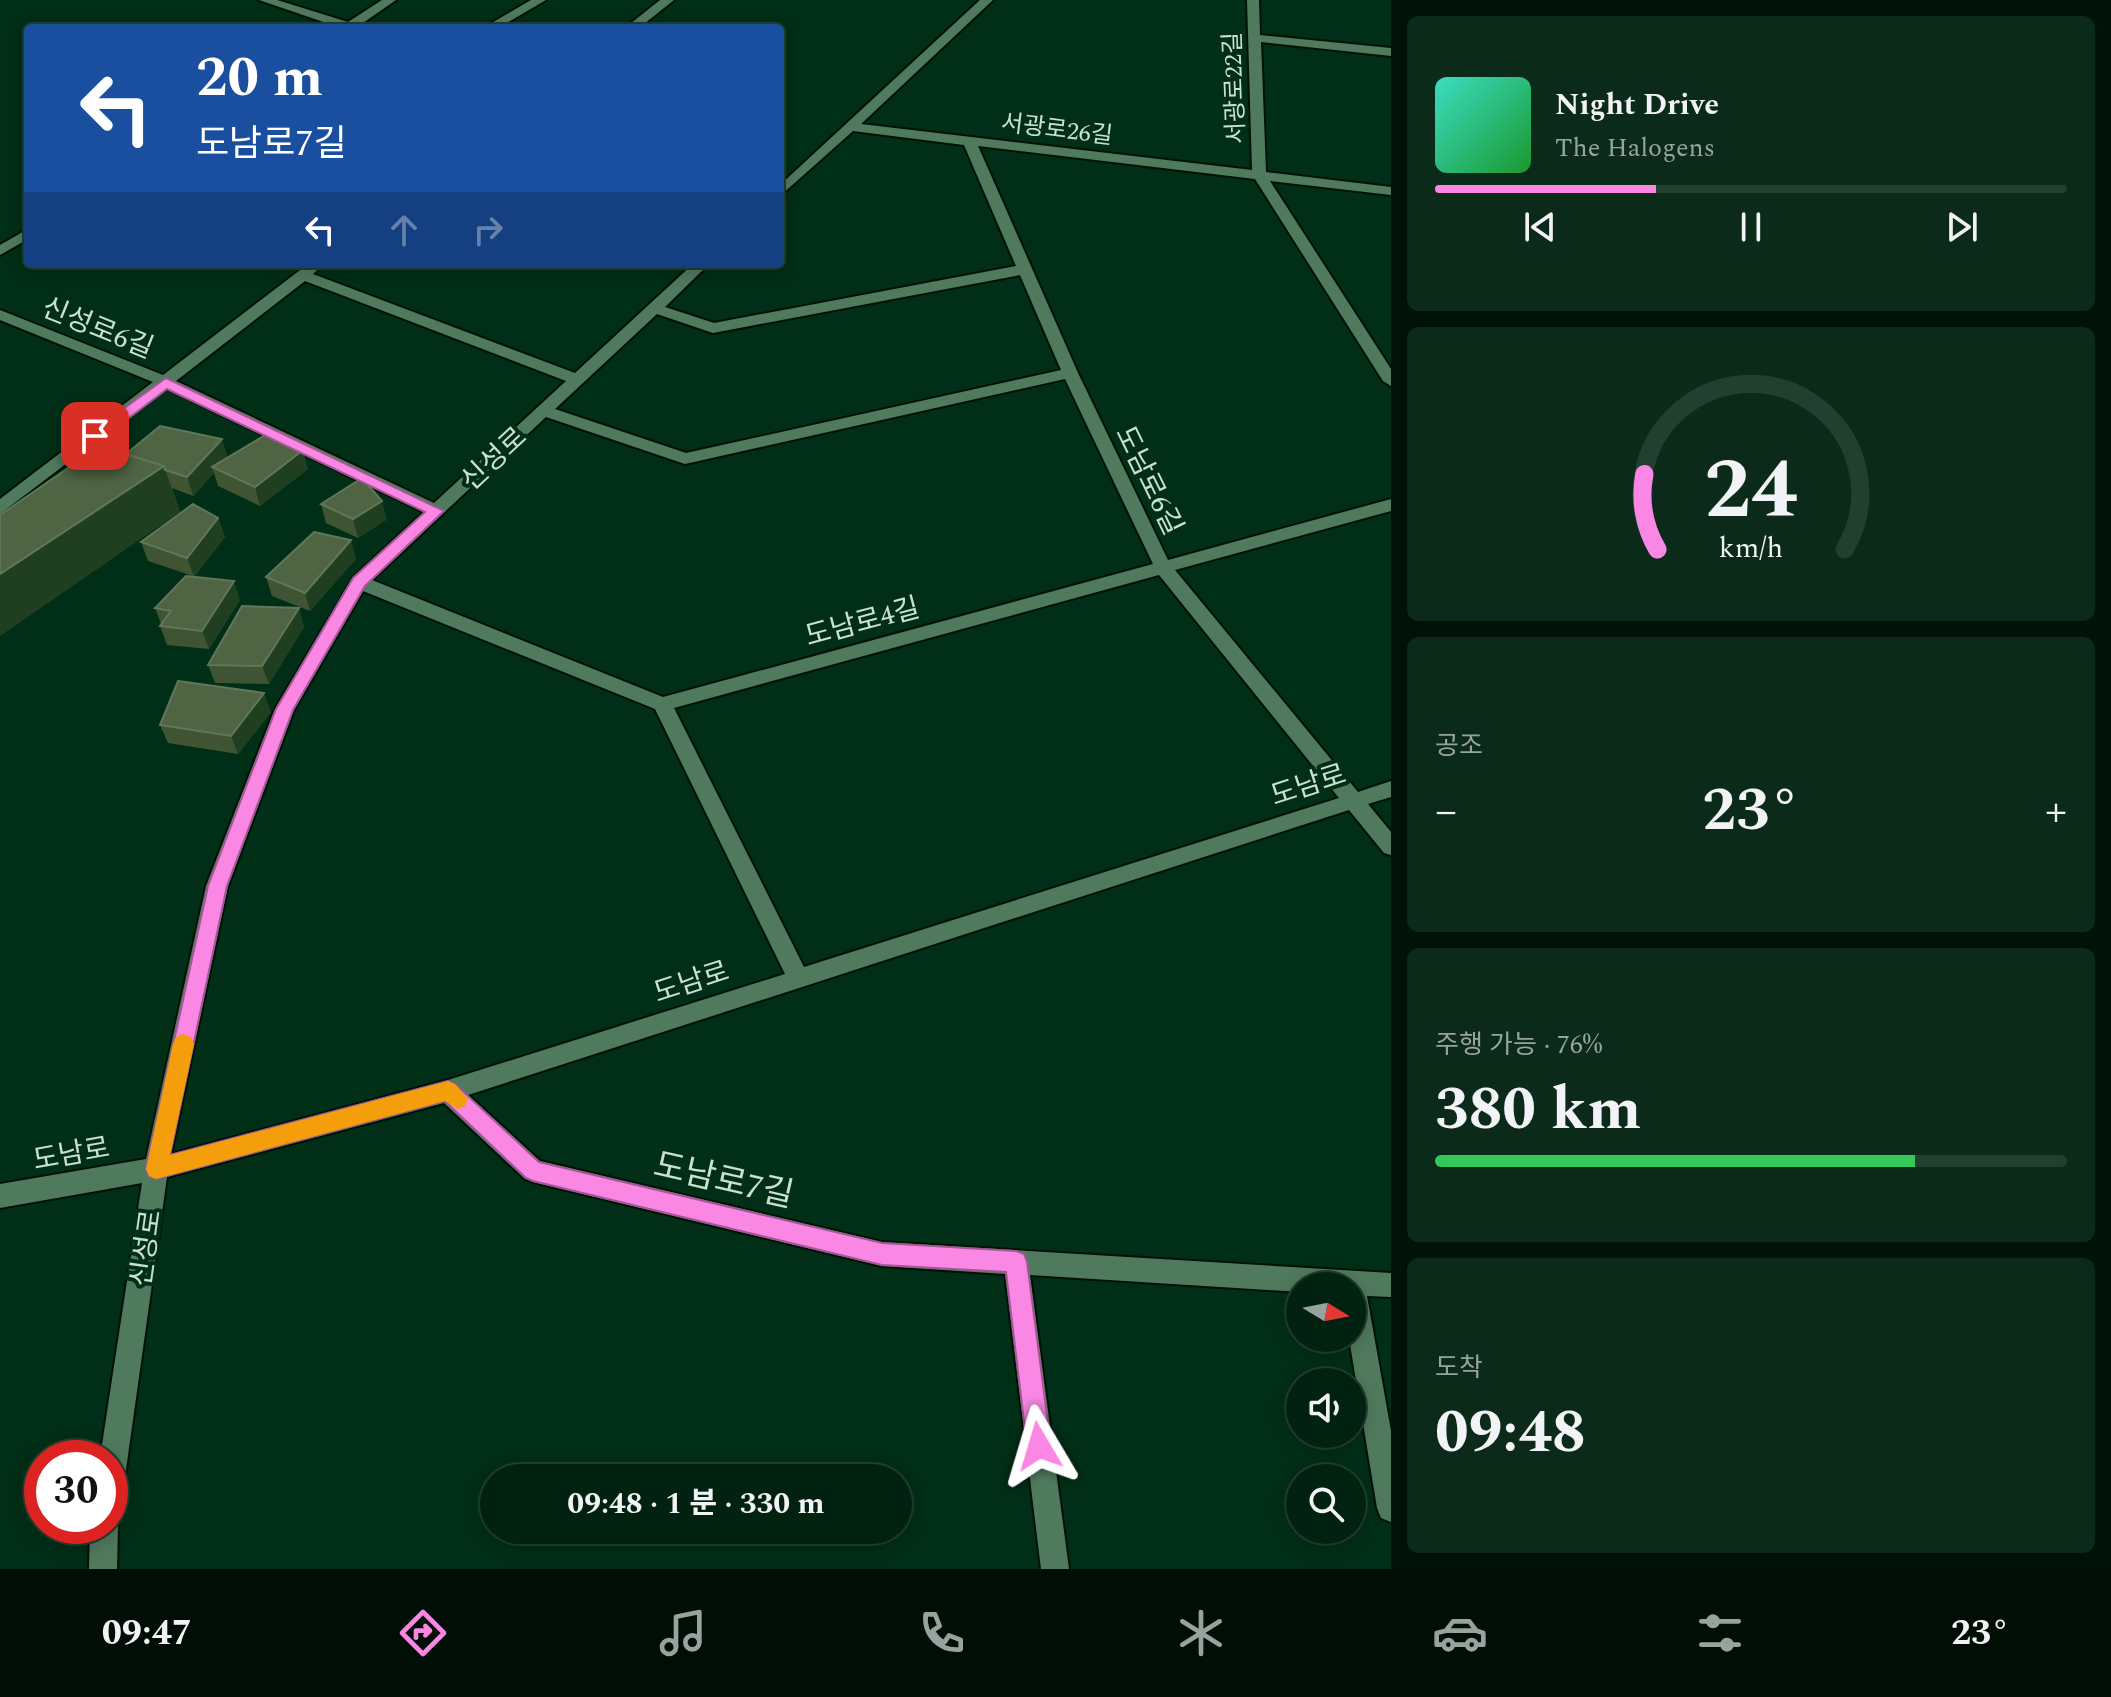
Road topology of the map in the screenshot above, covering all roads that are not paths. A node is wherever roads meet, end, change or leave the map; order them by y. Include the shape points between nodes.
1 (265, 0) edge
2 (390, 0) edge
3 (540, 0) edge
4 (668, 0) edge
5 (987, 0) edge
6 (1253, 0) edge
7 (341, 24) edge
8 (355, 24) edge
9 (496, 24) edge
10 (636, 24) edge
11 (1254, 38) junction
12 (1391, 52) edge
13 (850, 127) junction
14 (969, 140) junction
15 (1259, 175) junction
16 (784, 188) edge
17 (1391, 191) edge
18 (24, 236) edge
19 (0, 251) edge
20 (312, 268) edge
21 (698, 268) edge
22 (1026, 269) junction
23 (303, 275) junction
24 (654, 308) junction
25 (0, 315) edge
26 (1070, 373) junction
27 (577, 380) junction
28 (1391, 381) edge
29 (166, 382) junction
30 (544, 411) junction
31 (1391, 505) edge
32 (0, 508) edge
33 (436, 511) junction
34 (1163, 567) junction
35 (359, 582) junction
36 (662, 704) junction
37 (1391, 789) edge
38 (1352, 801) junction
39 (1391, 847) edge
40 (798, 978) junction
41 (448, 1091) junction
42 (156, 1169) junction
43 (0, 1196) edge
44 (1016, 1262) junction
45 (1286, 1279) edge
46 (1366, 1284) edge
47 (1391, 1285) edge
48 (1364, 1352) edge
49 (116, 1440) edge
50 (1391, 1508) edge
51 (104, 1544) edge
52 (103, 1569) edge
53 (1055, 1569) edge

1 - 7 street
2 - 8 street
3 - 9 street
4 - 10 street
5 - 13 street
6 - 11 street, 서광로22길
11 - 12 street
11 - 15 street, 서광로22길
13 - 14 street, 서광로26길
13 - 16 street
14 - 15 street, 서광로26길
14 - 22 street, 도남로6길
15 - 17 street, 서광로26길
15 - 28 street
18 - 19 street
20 - 23 street
21 - 24 street, 신성로
22 - 24 street via 713,328
22 - 26 street, 도남로6길
23 - 27 street
23 - 29 street
24 - 27 street, 신성로
25 - 29 street, 신성로6길
26 - 30 street, 신성로 via 685,459
26 - 34 street, 도남로6길
27 - 30 street, 신성로
29 - 32 street
29 - 33 street, 신성로6길
30 - 33 street, 신성로
31 - 34 street, 도남로4길
33 - 35 street, 신성로
34 - 36 street, 도남로4길
34 - 38 street, 도남로6길
35 - 36 street
35 - 42 street, 신성로 via 285,709 217,886
36 - 40 street
37 - 38 street, 도남로
38 - 39 street, 도남로6길
38 - 40 street, 도남로
40 - 41 street, 도남로
41 - 42 street, 도남로
41 - 44 street, 도남로7길 via 533,1171 882,1254
42 - 43 street, 도남로
42 - 49 street, 신성로
44 - 45 street, 도남로7길
44 - 53 street
46 - 47 street, 도남로7길
48 - 50 street
51 - 52 street

